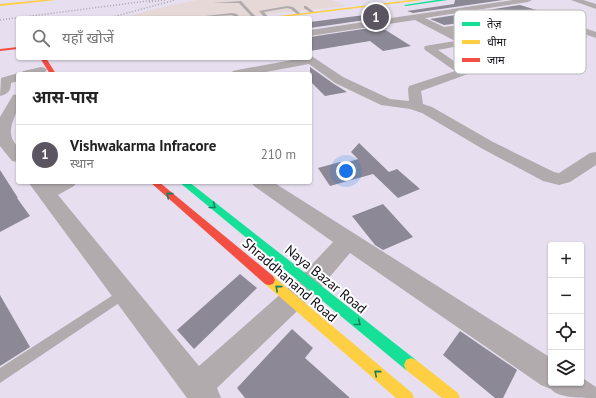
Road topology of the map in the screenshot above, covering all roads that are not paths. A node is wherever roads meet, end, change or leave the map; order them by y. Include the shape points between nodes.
1 (54, 0) edge
2 (421, 0) edge
3 (446, 0) edge
4 (498, 0) edge
5 (528, 0) edge
6 (575, 0) edge
7 (590, 0) edge
8 (596, 1) edge
9 (28, 2) edge
10 (215, 3) dead end
11 (507, 3) junction
12 (0, 5) edge
13 (354, 5) edge
14 (404, 5) junction
15 (596, 7) edge
16 (461, 10) edge
17 (454, 11) edge
18 (305, 13) edge
19 (330, 14) junction
20 (211, 16) edge
21 (237, 16) edge
22 (253, 16) edge
23 (281, 16) edge
24 (421, 16) junction
25 (350, 26) junction
26 (454, 29) edge
27 (444, 30) junction
28 (586, 32) edge
29 (312, 33) edge
30 (454, 36) edge
31 (596, 36) edge
32 (454, 44) edge
33 (16, 48) edge
34 (0, 50) edge
35 (16, 52) edge
36 (0, 54) edge
37 (36, 60) edge
38 (45, 60) edge
39 (304, 60) edge
40 (311, 60) edge
41 (454, 65) edge
42 (42, 72) edge
43 (51, 72) edge
44 (247, 72) edge
45 (458, 74) edge
46 (16, 78) edge
47 (0, 92) edge
48 (16, 101) edge
49 (416, 106) junction
50 (16, 154) edge
51 (596, 157) edge
52 (59, 184) edge
53 (157, 184) edge
54 (185, 184) edge
55 (263, 184) edge
56 (41, 188) edge
57 (348, 240) junction
58 (300, 292) junction
59 (124, 293) junction
60 (548, 373) edge
61 (0, 376) edge
62 (568, 386) edge
63 (202, 393) edge
64 (407, 398) edge
65 (453, 398) edge
66 (586, 398) edge

1 - 9 street
2 - 13 street
3 - 14 street
4 - 11 street
5 - 11 street
6 - 15 street
7 - 8 street
9 - 12 street
10 - 22 lane via 240,2
11 - 16 street
13 - 14 street
13 - 18 street
13 - 19 street
14 - 24 street
17 - 24 street
18 - 19 street
18 - 23 street
19 - 25 street
20 - 21 lane
24 - 25 street
24 - 27 street
25 - 29 street
26 - 27 street
27 - 30 street
28 - 31 street
32 - 41 street via 429,48
33 - 34 street
35 - 36 street
37 - 42 street
38 - 43 street
39 - 44 street
40 - 49 street via 344,82 386,102
45 - 49 street via 414,89
46 - 47 street via 5,81 5,89
48 - 50 street via 4,122 3,132 4,139
49 - 51 street via 549,177 564,178
52 - 56 street
58 -> 53 street, Shraddhanand Road
54 -> 58 street, Naya Bazar Road
55 - 57 street
56 - 59 street
57 - 58 street
57 - 60 street
58 - 63 street
64 -> 58 street, Shraddhanand Road
58 -> 65 street, Naya Bazar Road
59 - 61 lane
59 - 63 street
62 - 66 street

